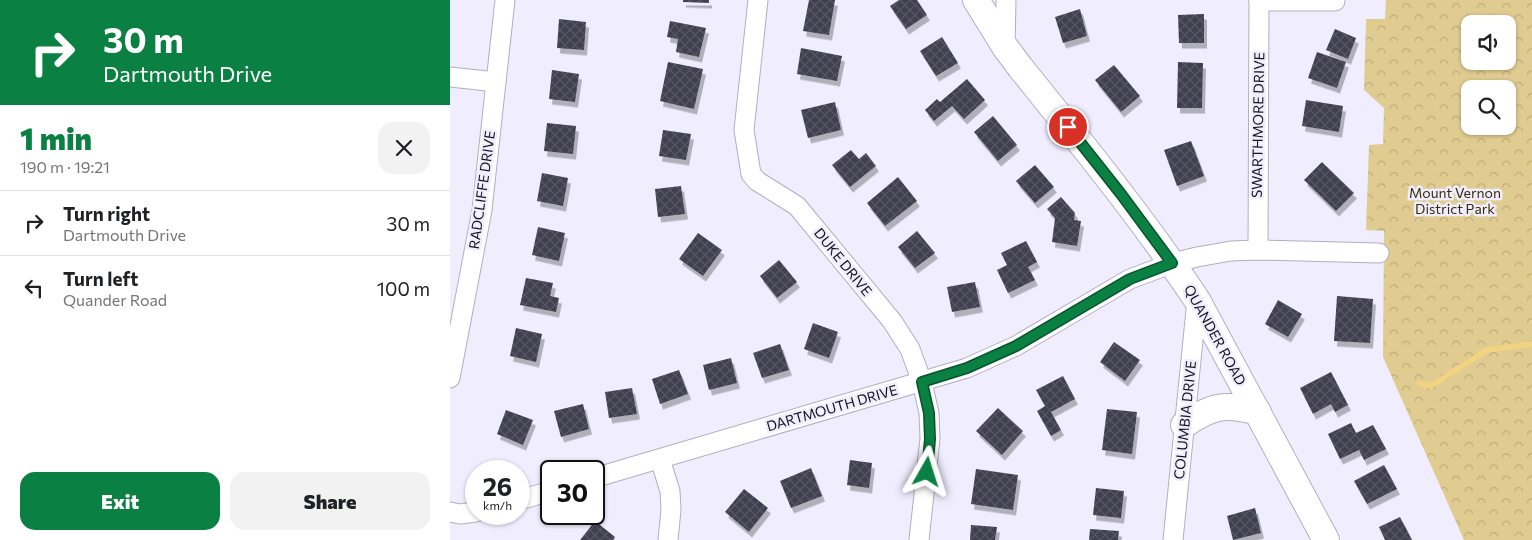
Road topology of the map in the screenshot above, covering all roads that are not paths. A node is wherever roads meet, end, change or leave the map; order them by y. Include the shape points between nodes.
1 (505, 0) edge
2 (758, 0) edge
3 (976, 0) edge
4 (1006, 0) edge
5 (1259, 1) edge
6 (1334, 1) dead end
7 (1005, 47) junction
8 (450, 77) edge
9 (496, 82) junction
10 (1258, 250) junction
11 (1379, 253) dead end
12 (1172, 263) junction
13 (1197, 300) junction
14 (454, 331) edge
15 (450, 378) edge
16 (922, 382) junction
17 (1258, 412) junction
18 (1184, 425) junction
19 (660, 459) junction
20 (605, 475) edge
21 (450, 512) edge
22 (465, 513) edge
23 (668, 540) edge
24 (920, 540) edge
25 (1173, 540) edge
26 (1326, 540) edge

1 - 9 street, RADCLIFFE DRIVE
2 - 16 street, DUKE DRIVE via 744,130 751,174 756,182 797,206 892,321 910,349
3 - 7 street, QUANDER ROAD
4 - 7 street
5 - 6 street
5 - 10 street, SWARTHMORE DRIVE
7 - 12 street, QUANDER ROAD
8 - 9 street
9 - 14 street, RADCLIFFE DRIVE via 482,210
10 - 11 street, DARTMOUTH DRIVE
10 - 12 street, DARTMOUTH DRIVE via 1231,251
12 - 13 street, QUANDER ROAD
12 - 16 street, DARTMOUTH DRIVE via 1130,279 1016,346 967,368
13 - 17 street, QUANDER ROAD
13 - 18 street, COLUMBIA DRIVE
14 - 15 street, RADCLIFFE DRIVE
16 - 19 street, DARTMOUTH DRIVE
16 - 24 street, DUKE DRIVE via 929,413 930,439
17 - 18 street via 1230,406 1212,409
17 - 26 street, QUANDER ROAD
18 - 25 street, COLUMBIA DRIVE
19 - 20 street, DARTMOUTH DRIVE
19 - 23 street via 670,491
21 - 22 street

